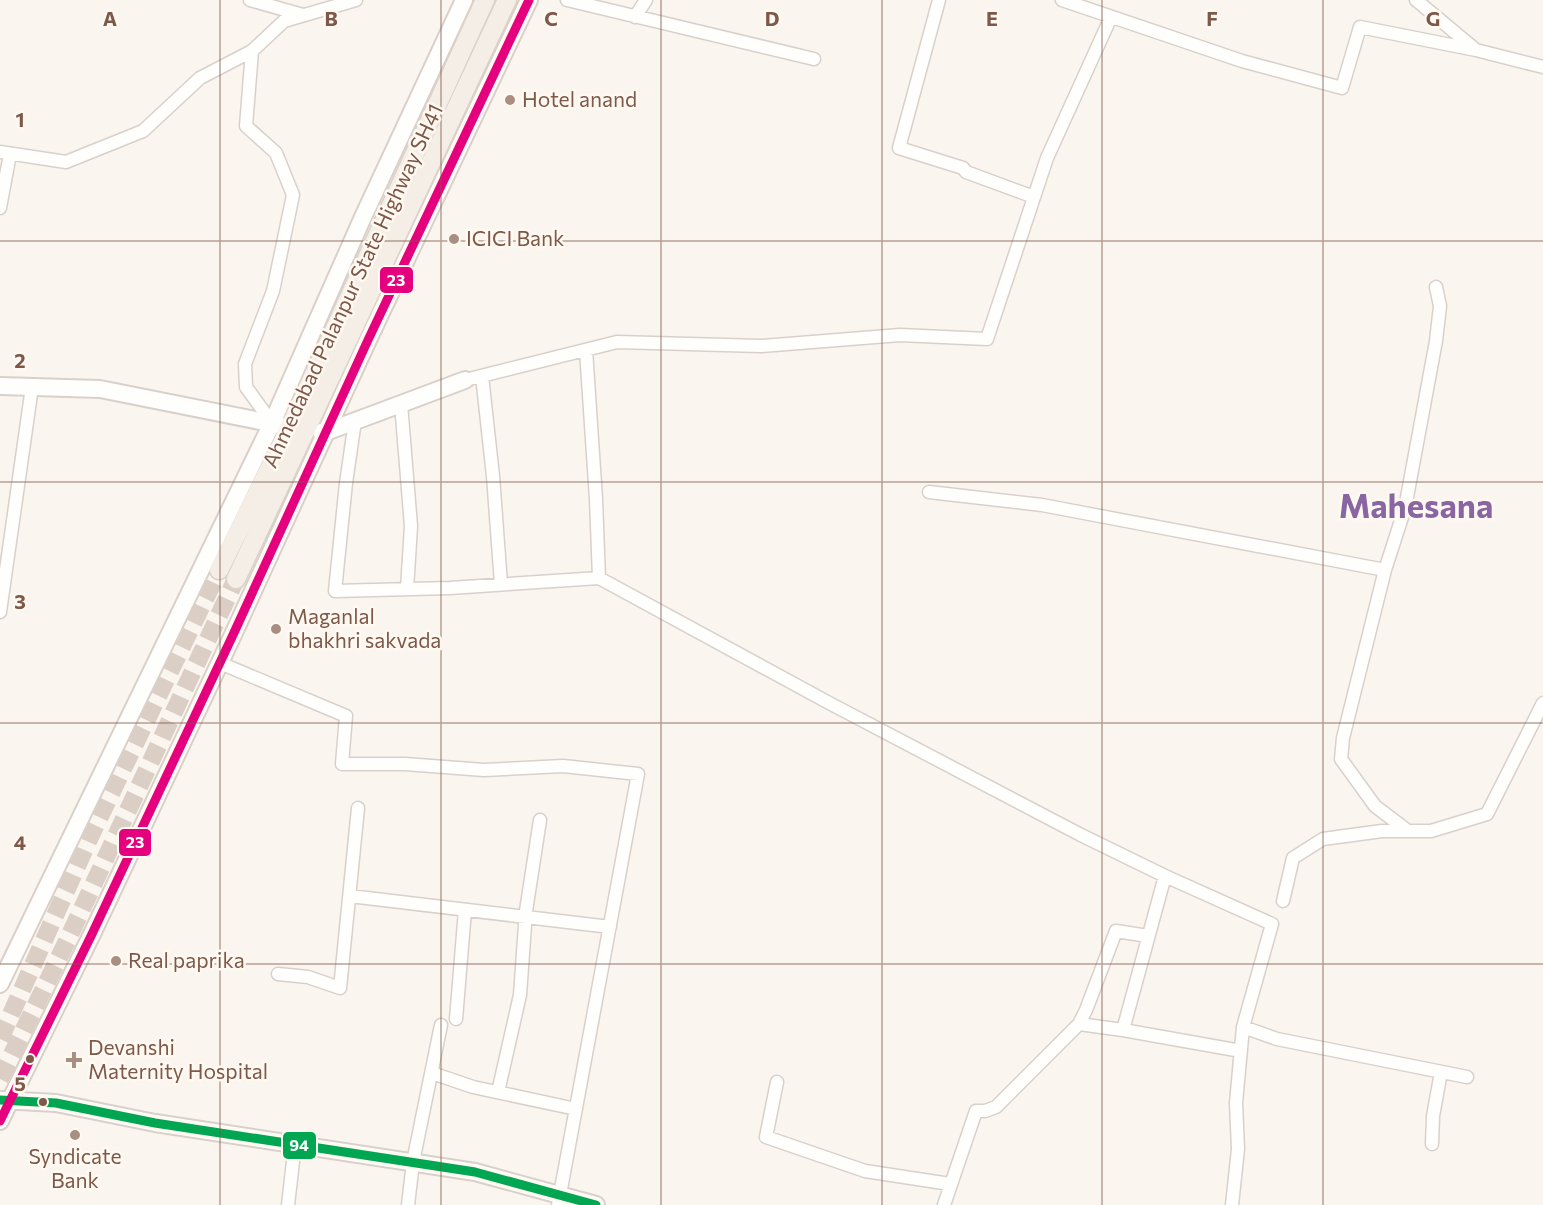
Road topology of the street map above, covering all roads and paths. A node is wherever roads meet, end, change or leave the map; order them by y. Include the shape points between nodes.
1 (250, 0) edge
2 (356, 0) edge
3 (464, 0) edge
4 (485, 0) edge
5 (507, 0) edge
6 (529, 0) edge
7 (567, 0) edge
8 (646, 0) edge
9 (939, 0) edge
10 (1062, 0) edge
11 (1416, 0) edge
12 (1083, 3) edge
13 (304, 15) junction
14 (635, 17) junction
15 (1111, 17) junction
16 (1476, 50) junction
17 (252, 51) junction
18 (814, 59) dead end
19 (1543, 67) edge
20 (5, 153) edge
21 (1034, 197) junction
22 (0, 208) edge
23 (1436, 287) dead end
24 (586, 350) junction
25 (482, 376) junction
26 (465, 380) joint
27 (0, 386) edge
28 (32, 387) junction
29 (401, 404) junction
30 (355, 421) junction
31 (289, 427) junction
32 (326, 432) junction
33 (929, 492) dead end
34 (245, 560) junction
35 (212, 567) junction
36 (1385, 570) junction
37 (598, 578) junction
38 (236, 579) tunnel mouth
39 (257, 583) junction
40 (501, 584) junction
41 (407, 589) junction
42 (0, 612) edge
43 (220, 663) junction
44 (1543, 703) edge
45 (358, 808) dead end
46 (540, 820) dead end
47 (1408, 831) junction
48 (1165, 876) junction
49 (350, 896) junction
50 (1283, 901) dead end
51 (465, 910) junction
52 (526, 917) junction
53 (610, 927) junction
54 (1148, 936) junction
55 (6, 956) edge
56 (278, 974) dead end
57 (0, 984) edge
58 (456, 1019) dead end
59 (1079, 1024) junction
60 (441, 1025) dead end
61 (1243, 1027) junction
62 (1123, 1030) junction
63 (1241, 1051) junction
64 (1441, 1072) junction
65 (432, 1073) junction
66 (1467, 1077) dead end
67 (777, 1082) dead end
68 (498, 1092) junction
69 (5, 1100) edge
70 (576, 1109) junction
71 (0, 1121) edge
72 (296, 1144) junction
73 (1432, 1144) dead end
74 (413, 1162) junction
75 (950, 1184) junction
76 (559, 1200) edge
77 (288, 1205) edge
78 (408, 1205) edge
79 (596, 1205) edge
80 (944, 1205) edge
81 (1232, 1205) edge

1 - 13 street
2 - 13 street
3 - 31 street via 363,217
4 - 31 main road, Ahmedabad Palanpur State Highway SH41
5 - 31 main road, Ahmedabad Palanpur State Highway SH41
6 - 32 street
7 - 14 street
8 - 14 street
9 - 21 street via 899,148 963,168
10 - 12 street
11 - 16 street
12 - 15 street
13 - 17 street via 284,21
14 - 18 street
15 - 16 street via 1242,62 1342,88 1360,27
15 - 21 street via 1047,158
16 - 19 street
17 - 20 street via 200,78 143,131 66,162
17 - 31 street via 246,126 276,153 293,195 273,291 245,364 246,387
20 - 22 street
21 - 24 street via 987,339 900,335 761,346 617,342
23 - 36 street via 1440,306 1436,341 1405,508
24 - 25 street
24 - 37 street
25 - 26 street
25 - 40 street
26 - 29 street
27 - 28 street
28 - 31 street via 100,389
28 - 42 street
29 - 30 street
29 - 41 street via 411,526
30 - 32 street
30 - 41 street via 335,591
31 - 32 street
31 - 34 main road, Ahmedabad Palanpur State Highway SH41
31 - 35 street
31 - 35 main road, Ahmedabad Palanpur State Highway SH41 via 228,552
32 - 39 street
33 - 36 street via 1042,505
34 - 38 main road, Ahmedabad Palanpur State Highway SH41
34 - 39 street
35 - 55 street
36 - 47 street via 1341,759 1375,806
37 - 40 street
37 - 48 street via 842,710
39 - 43 street
40 - 41 street
43 - 53 street via 346,716 342,764 484,770 563,766 638,774
43 - 69 street via 82,955
44 - 47 street via 1487,814 1431,831
45 - 49 street
46 - 52 street
47 - 50 street via 1323,839 1293,858
48 - 54 street
48 - 61 street via 1272,924
49 - 51 street
49 - 56 street via 340,988 308,977
51 - 52 street
51 - 58 street
52 - 53 street
52 - 68 street via 520,995
53 - 70 street
54 - 59 street via 1116,931
54 - 62 street
55 - 57 street
59 - 62 street
59 - 75 street via 996,1107 976,1111
60 - 65 street
61 - 63 street
61 - 64 street via 1277,1040
62 - 63 street
63 - 81 street
64 - 66 street
64 - 73 street
65 - 68 street
65 - 74 street
67 - 75 street via 766,1137 865,1171
68 - 70 street
69 - 71 street
69 - 72 street via 56,1103 155,1123
70 - 76 street
72 - 74 street
72 - 77 street
74 - 76 street via 475,1172
74 - 78 street
75 - 80 street
76 - 79 street

